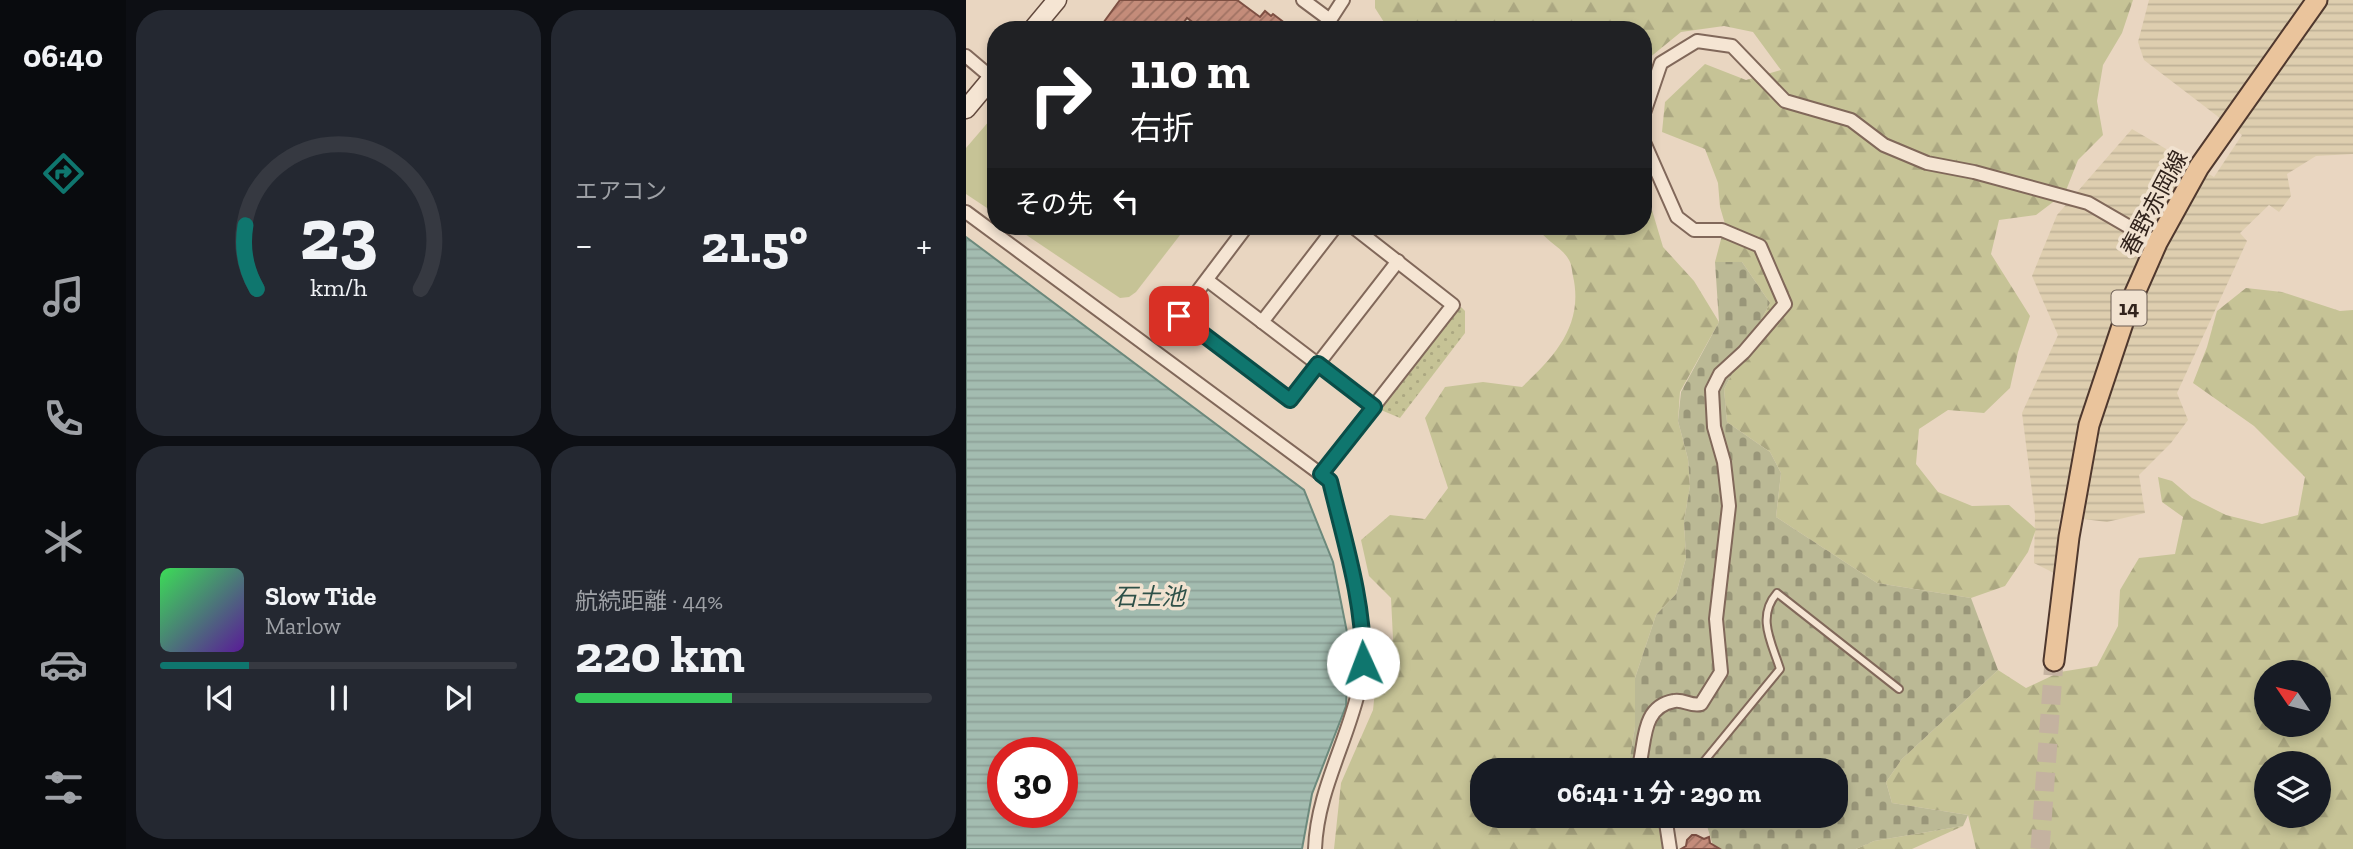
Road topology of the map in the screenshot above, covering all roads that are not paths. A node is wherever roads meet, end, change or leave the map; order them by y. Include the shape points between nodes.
1 (1057, 0) edge
2 (1303, 0) edge
3 (1343, 0) edge
4 (2317, 0) edge
5 (1040, 21) edge
6 (1329, 21) edge
7 (1335, 21) edge
8 (966, 56) edge
9 (987, 71) edge
10 (987, 84) edge
11 (1652, 90) edge
12 (966, 109) edge
13 (1652, 160) edge
14 (966, 212) edge
15 (987, 227) edge
16 (997, 235) edge
17 (1240, 235) edge
18 (1329, 235) edge
19 (1364, 235) edge
20 (2157, 243) junction
21 (1398, 261) junction
22 (1207, 280) junction
23 (1262, 322) junction
24 (1318, 364) junction
25 (1374, 407) junction
26 (1321, 474) junction
27 (2054, 661) tunnel mouth
28 (1899, 689) dead end
29 (1640, 758) edge
30 (1707, 758) edge
31 (1667, 828) edge
32 (1315, 849) edge
33 (1670, 849) edge

1 - 5 main road
2 - 6 street
3 - 7 street
4 - 20 main road, 春野赤岡線 / 14 via 2199,167
8 - 9 street
10 - 12 main road
11 - 20 street via 1661,63 1697,41 1732,47 1785,101 1851,120 1884,145 1927,163 2088,203
13 - 29 street via 1677,217 1694,230 1721,230 1760,246 1785,304 1720,374 1712,390 1729,506 1716,619 1721,672 1701,704 1672,701 1655,711 1647,722
14 - 15 street
16 - 26 street
17 - 22 street
18 - 23 street
19 - 21 street
20 - 27 main road, 春野赤岡線 / 14 via 2127,311 2089,425
21 - 24 street
21 - 25 street via 1453,305
22 - 23 street
22 - 24 street via 1179,316 1201,333 1290,400
23 - 24 street
24 - 25 street
25 - 26 street
26 - 32 street via 1330,481 1356,596 1363,663 1318,813
28 - 30 lane via 1777,593 1768,603 1765,619 1780,669
31 - 33 street

